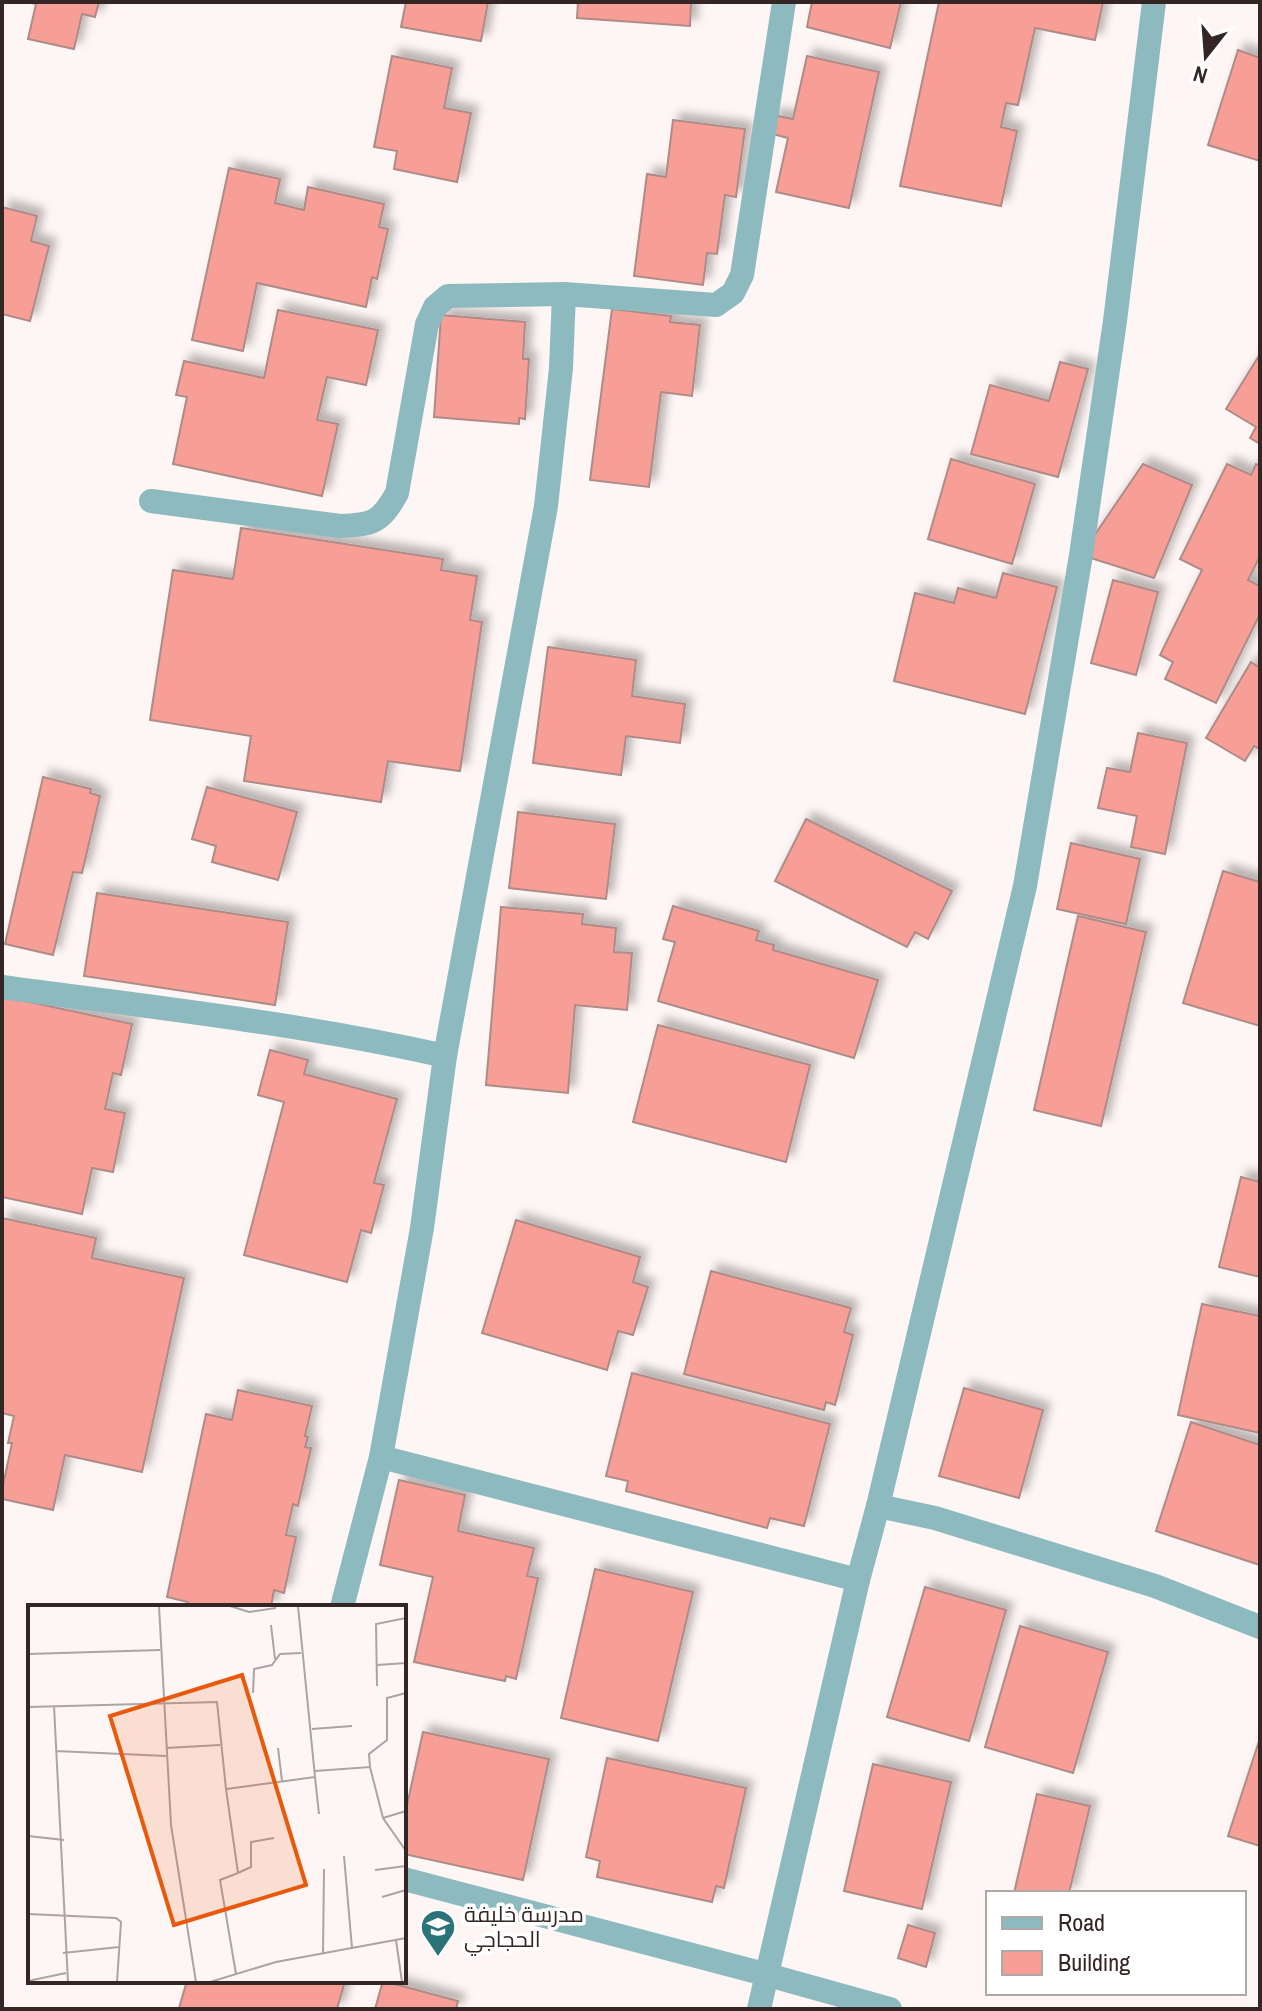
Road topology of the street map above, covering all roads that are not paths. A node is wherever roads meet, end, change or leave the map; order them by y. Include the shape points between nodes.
1 (784, 2) edge
2 (1154, 2) edge
3 (564, 294) junction
4 (151, 501) dead end
5 (2, 987) edge
6 (445, 1056) junction
7 (381, 1457) junction
8 (878, 1506) junction
9 (858, 1580) junction
10 (343, 1605) edge
11 (1260, 1627) edge
12 (406, 1880) edge
13 (768, 1975) junction
14 (759, 2009) edge
15 (890, 2009) edge

1 - 3 street via 742,275 733,293 716,305
2 - 8 street via 1113,337 1025,886
3 - 4 street via 448,296 435,307 427,324 397,493 385,513 364,525
3 - 6 street via 546,506
5 - 6 street
6 - 7 street via 422,1228
7 - 9 street
7 - 10 street
8 - 9 street
8 - 11 street via 935,1518 1155,1586
9 - 13 street
12 - 13 street
13 - 14 street
13 - 15 street

